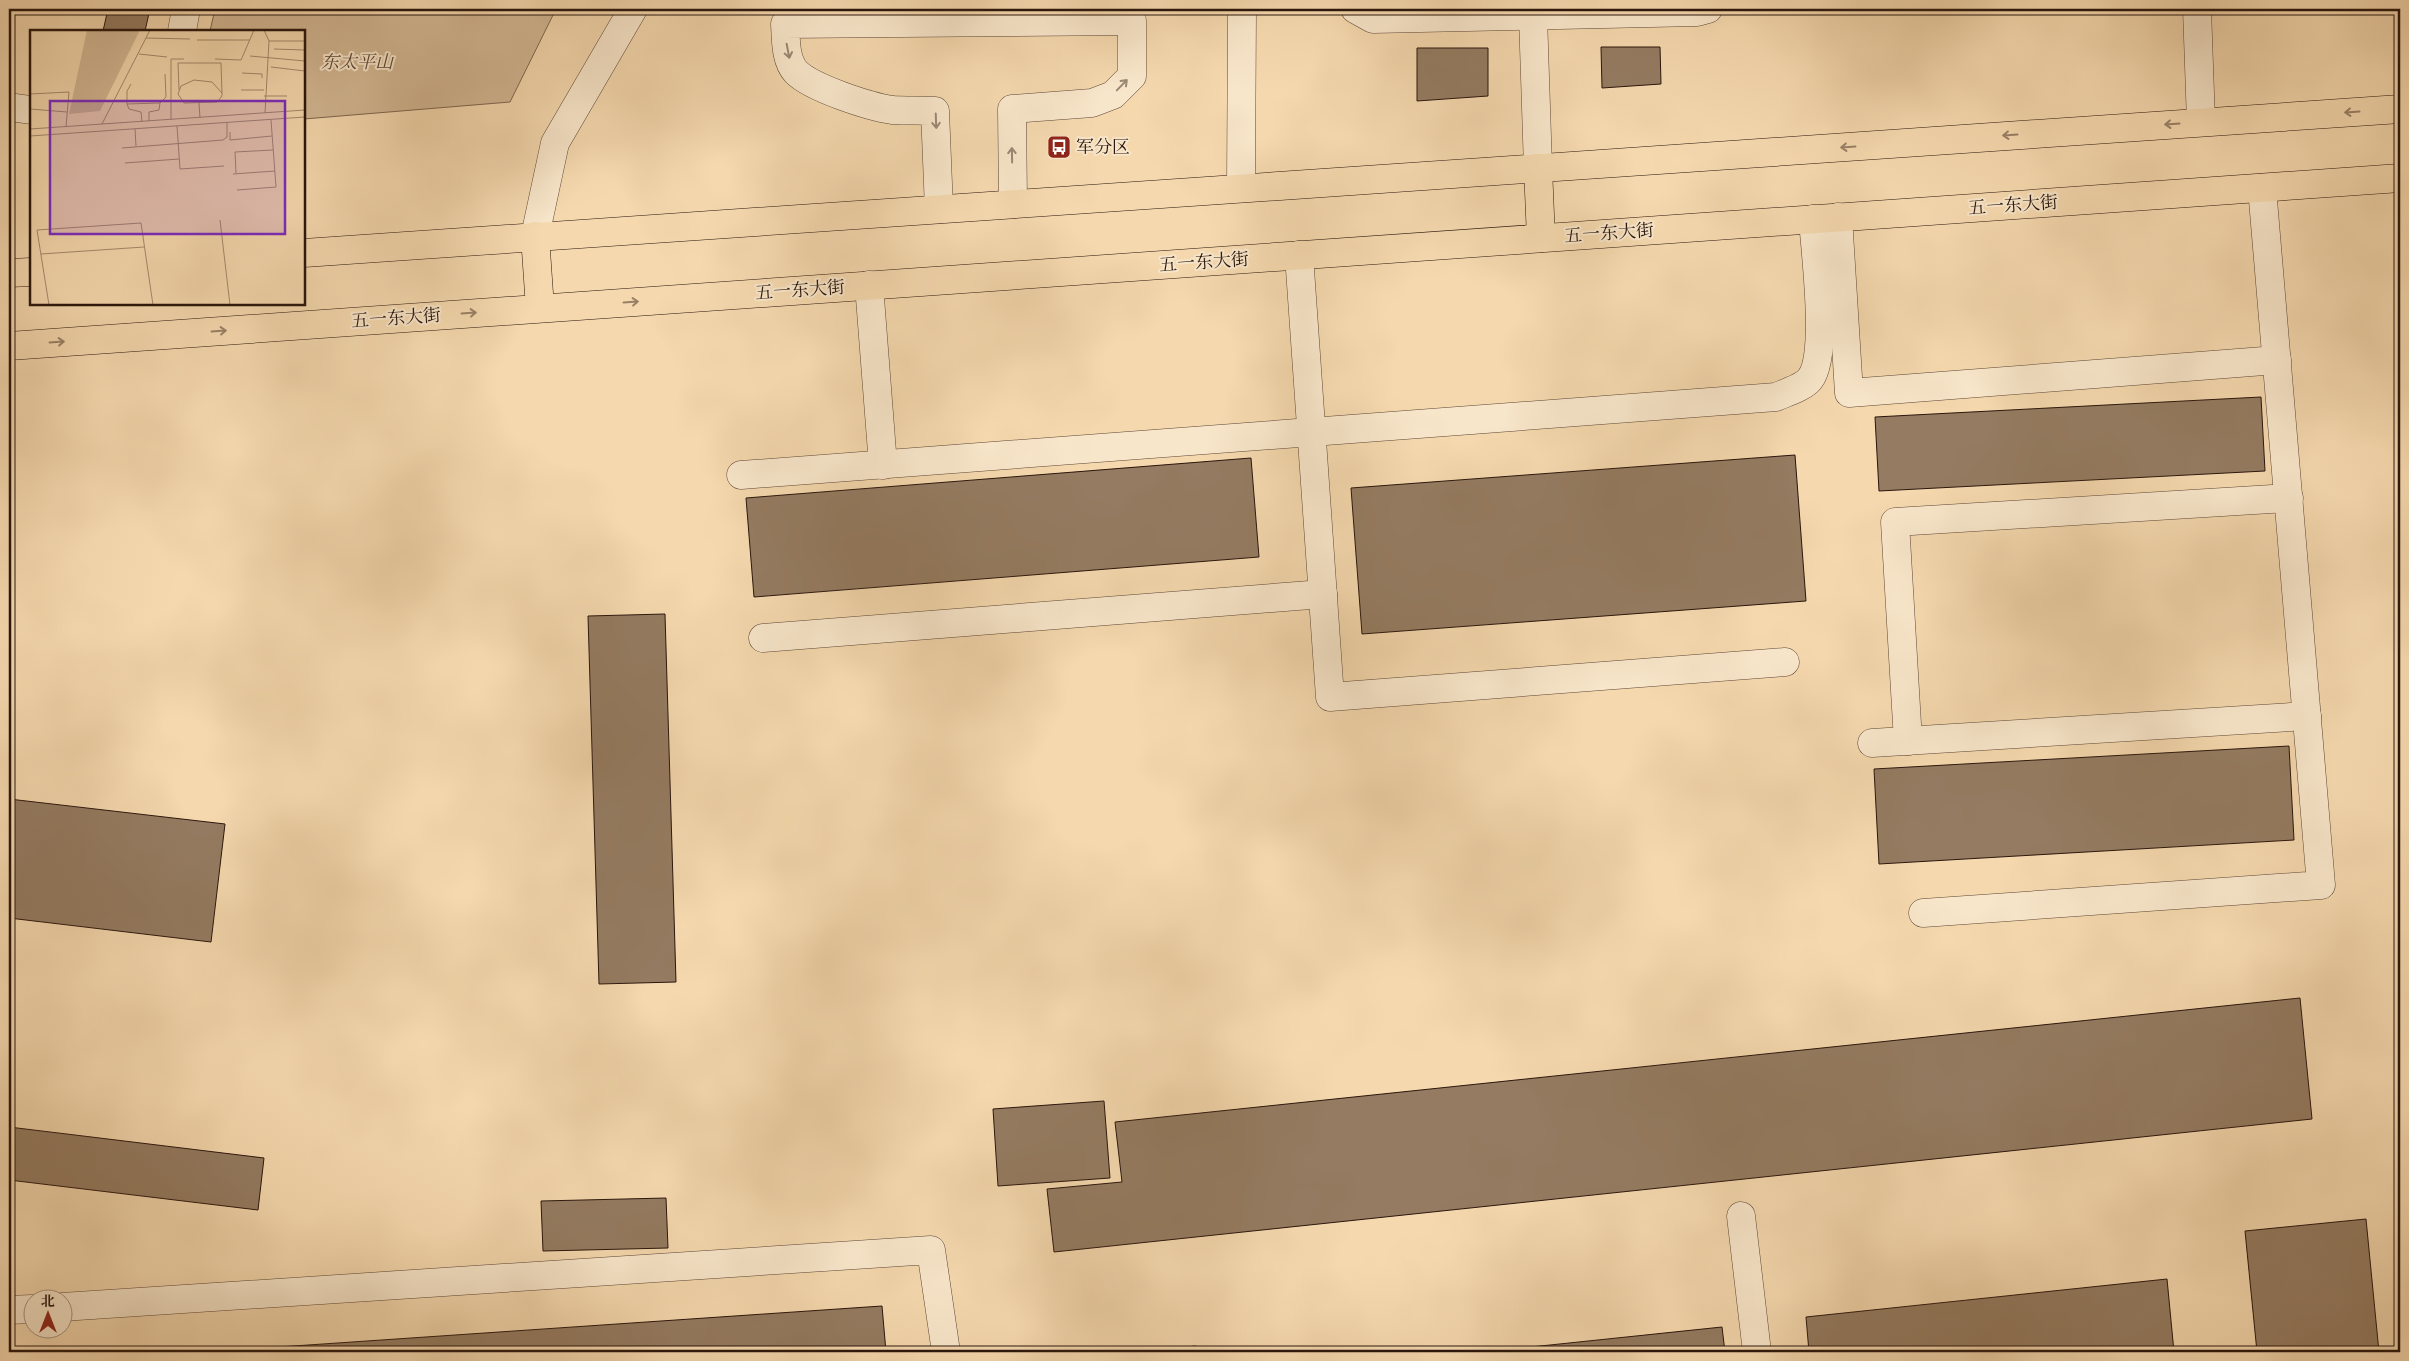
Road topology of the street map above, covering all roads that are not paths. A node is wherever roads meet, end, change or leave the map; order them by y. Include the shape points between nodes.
1 (186, 9) edge
2 (633, 9) edge
3 (1242, 9) edge
4 (1354, 9) edge
5 (1708, 9) edge
6 (2197, 9) edge
7 (1138, 15) edge
8 (785, 16) edge
9 (1533, 16) junction
10 (182, 30) edge
11 (9, 107) edge
12 (2400, 108) edge
13 (30, 110) edge
14 (2202, 122) junction
15 (1538, 168) junction
16 (2400, 178) edge
17 (1241, 188) junction
18 (2262, 188) junction
19 (1013, 204) junction
20 (939, 209) junction
21 (1826, 218) junction
22 (535, 236) junction
23 (1541, 238) junction
24 (305, 253) edge
25 (1299, 255) junction
26 (30, 272) edge
27 (9, 273) edge
28 (869, 285) junction
29 (540, 308) junction
30 (9, 346) edge
31 (2277, 360) junction
32 (1311, 432) junction
33 (883, 464) junction
34 (741, 475) dead end
35 (2289, 498) junction
36 (1323, 594) junction
37 (763, 638) dead end
38 (1785, 662) dead end
39 (2307, 716) junction
40 (1908, 741) junction
41 (1872, 743) dead end
42 (1923, 913) dead end
43 (1741, 1216) dead end
44 (72, 1306) edge
45 (22, 1309) edge
46 (9, 1310) edge
47 (946, 1352) edge
48 (1757, 1352) edge

1 - 10 street
2 - 22 street via 555,144
3 - 17 street
4 - 9 street via 1373,19
5 - 9 street via 1697,12
6 - 14 street
7 - 8 street
19 -> 7 street via 1012,109 1092,103 1112,95 1132,76
8 -> 20 street via 788,54 795,71 811,82 849,98 892,110 935,111
9 - 15 street
11 - 13 street
12 -> 14 main road
14 -> 15 main road
15 - 17 main road
15 - 23 main road
16 - 18 main road, 五一东大街
17 - 19 main road
18 - 21 main road, 五一东大街
18 - 31 street
19 - 20 main road
20 - 22 main road
21 - 23 main road, 五一东大街
21 - 31 street via 1850,393
21 - 32 street via 1817,364 1809,380 1776,397
22 - 24 main road
22 - 29 main road
23 - 25 main road, 五一东大街
25 - 28 main road, 五一东大街
25 - 32 street
26 - 27 main road
29 -> 28 main road, 五一东大街
28 - 33 street
30 -> 29 main road, 五一东大街
31 - 35 street
32 - 33 street
32 - 36 street
33 - 34 street
35 - 39 street
35 - 40 street via 1895,522
36 - 37 street
36 - 38 street via 1330,696
39 - 40 street
39 - 42 street via 2321,885
40 - 41 street
43 - 48 street
44 - 47 street via 930,1250
45 - 46 street

